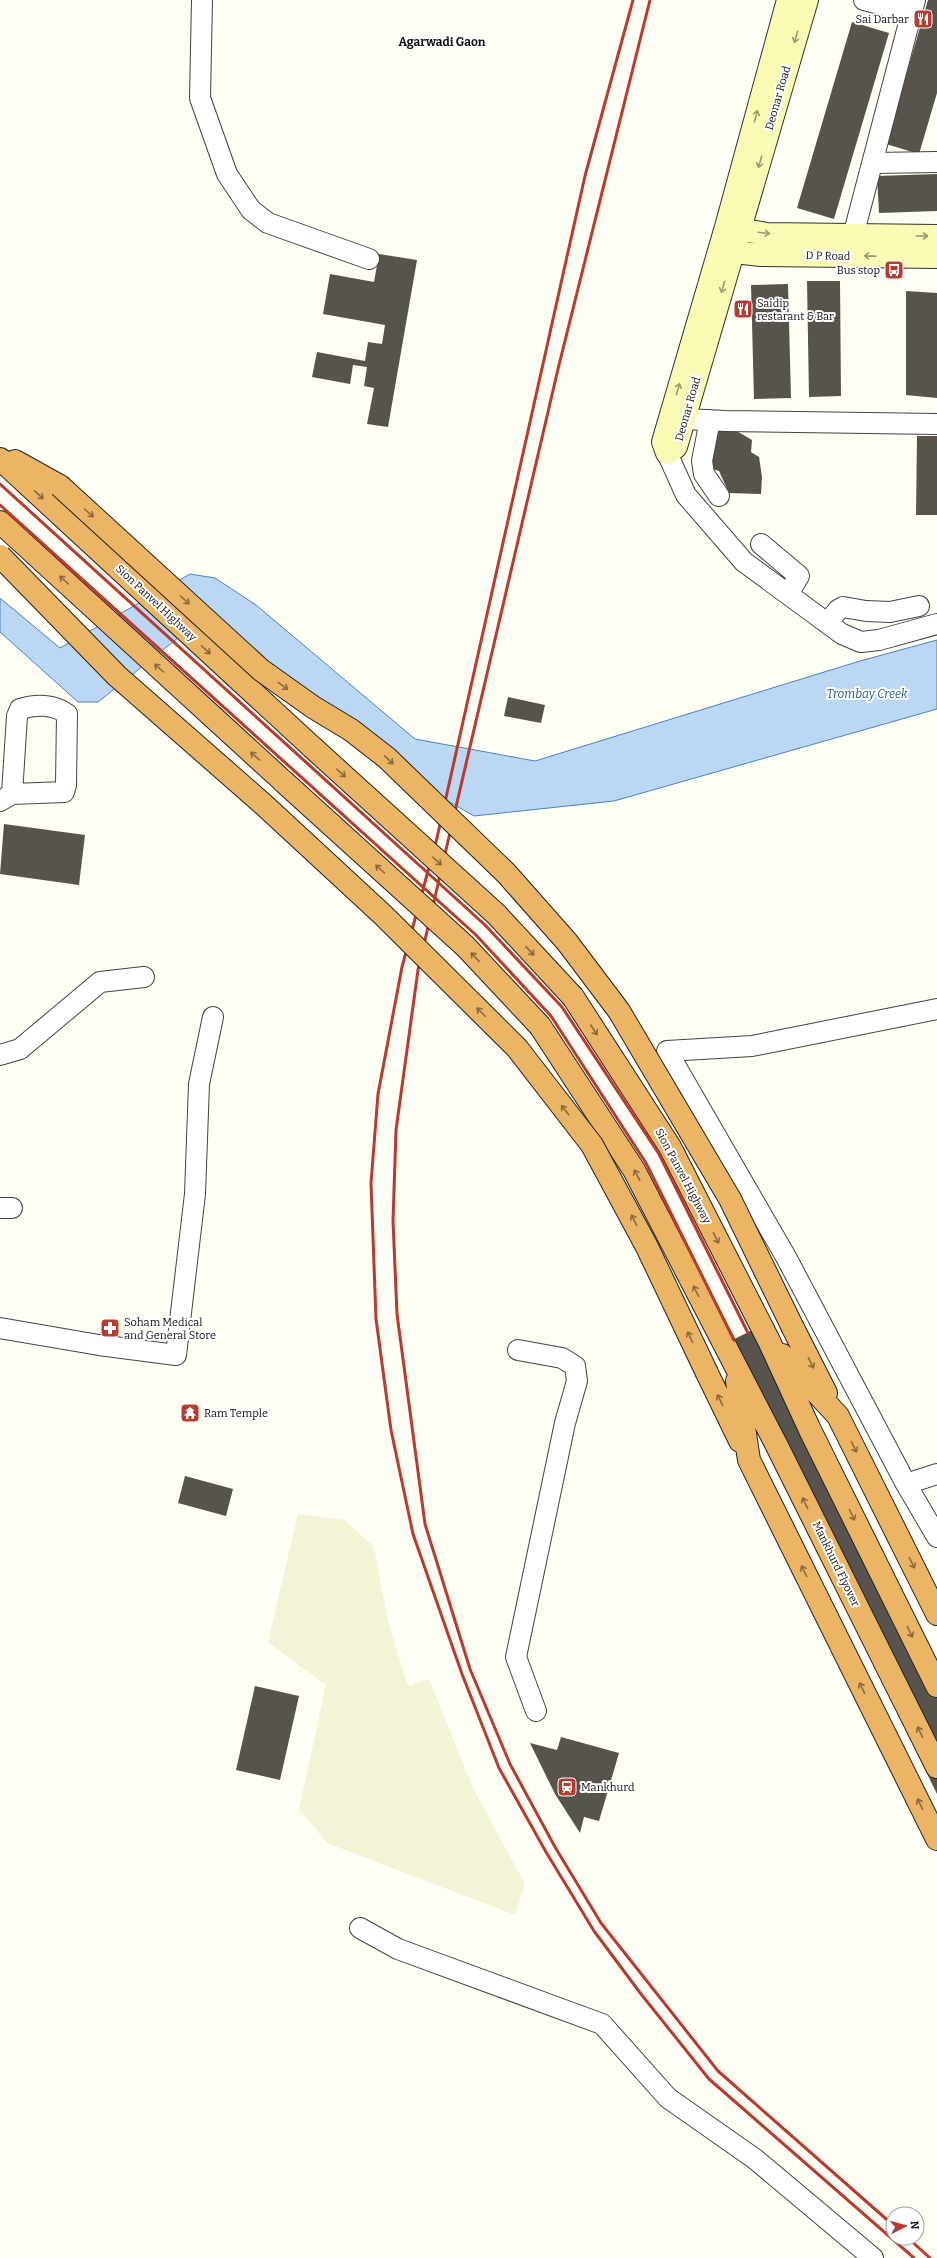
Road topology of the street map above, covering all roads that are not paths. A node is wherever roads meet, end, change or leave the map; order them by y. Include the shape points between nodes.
1 (202, 0) edge
2 (788, 0) edge
3 (807, 0) edge
4 (864, 0) edge
5 (913, 6) edge
6 (874, 162) junction
7 (937, 162) edge
8 (733, 228) junction
9 (853, 236) junction
10 (937, 236) edge
11 (727, 250) junction
12 (937, 257) edge
13 (370, 259) dead end
14 (678, 418) junction
15 (710, 420) junction
16 (937, 424) edge
17 (0, 452) edge
18 (667, 453) joint
19 (0, 459) edge
20 (719, 496) dead end
21 (0, 522) edge
22 (761, 544) dead end
23 (0, 556) edge
24 (788, 594) junction
25 (919, 606) dead end
26 (827, 623) junction
27 (937, 624) edge
28 (6, 798) edge
29 (144, 977) dead end
30 (937, 1009) edge
31 (213, 1017) dead end
32 (0, 1055) edge
33 (0, 1328) edge
34 (768, 1341) junction
35 (518, 1350) dead end
36 (734, 1362) junction
37 (838, 1416) junction
38 (749, 1460) junction
39 (937, 1474) edge
40 (906, 1484) junction
41 (937, 1537) edge
42 (937, 1614) edge
43 (937, 1686) edge
44 (536, 1711) dead end
45 (937, 1767) edge
46 (937, 1839) edge
47 (360, 1928) dead end
48 (873, 2258) edge

1 - 13 street via 200,98 227,174 251,210 268,223
8 -> 2 street, Deonar Road
3 -> 8 street, Deonar Road
4 - 5 street
5 - 6 street
6 - 7 street
6 - 9 street
8 -> 9 street, D P Road via 767,234
8 - 11 street, Deonar Road
9 -> 10 street, D P Road
12 -> 11 street, D P Road via 761,255
11 - 14 street, Deonar Road
14 - 15 street
14 - 18 street, Deonar Road via 676,447
15 - 16 street
15 - 20 street via 702,461 704,474
17 -> 37 highway, bridge via 60,486 261,670 388,758 506,873 567,942 619,1011 730,1198
18 - 24 street via 686,496 744,562
19 -> 34 highway, Sion Panvel Highway, bridge via 496,914 573,997 670,1148
36 -> 21 highway, bridge via 634,1170 540,1026 465,946
22 - 24 street via 805,580
38 -> 23 highway, bridge via 647,1247 592,1145 517,1048 378,909 117,676
24 - 26 street
25 - 26 street via 890,612 843,607
26 - 27 street via 842,634 861,642 879,640
28 - 28 street via 17,716 20,710 30,706 59,708 67,714 64,792
29 - 32 street via 100,982 20,1049
30 - 40 street via 752,1046 667,1051 786,1257
31 - 33 street via 199,1084 195,1194 176,1355
34 - 37 highway
34 -> 43 highway
35 - 44 street via 562,1358 575,1366 577,1381 565,1423 516,1657
36 - 38 highway
45 -> 36 highway, Mankhurd Flyover
37 -> 42 highway
46 -> 38 highway
39 - 40 street
40 - 41 street
47 - 48 street via 398,1949 602,2024 668,2098 755,2159

